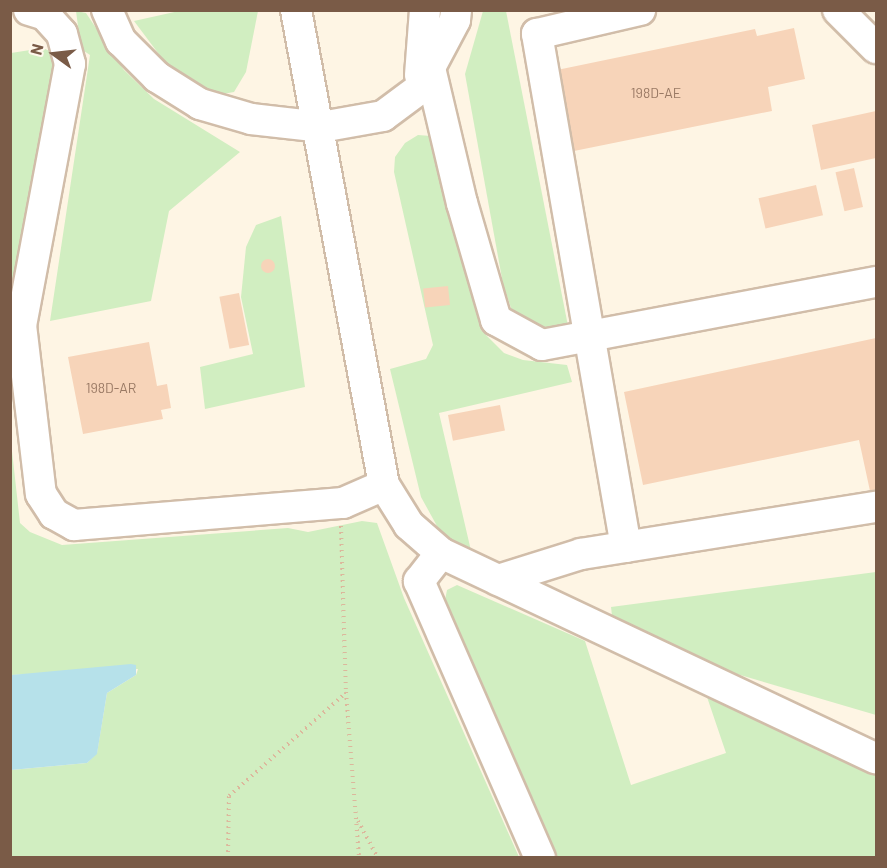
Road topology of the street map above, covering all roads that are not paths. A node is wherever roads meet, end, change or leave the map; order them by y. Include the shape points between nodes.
1 (29, 10) edge
2 (107, 10) edge
3 (296, 10) edge
4 (425, 10) edge
5 (456, 10) edge
6 (640, 10) edge
7 (838, 10) edge
8 (876, 48) edge
9 (424, 79) junction
10 (321, 128) junction
11 (876, 282) edge
12 (589, 336) junction
13 (384, 485) junction
14 (876, 507) edge
15 (626, 547) junction
16 (441, 553) junction
17 (498, 580) junction
18 (876, 759) edge
19 (540, 858) edge

1 - 13 street via 45,15 62,34 70,64 21,325 40,494 54,514 74,525 343,503
2 - 10 street via 121,41 157,77 200,104 251,120
3 - 10 street
4 - 9 street
5 - 9 street via 455,21
6 - 12 street via 537,33
7 - 8 street
9 - 10 street via 383,116
9 - 12 street via 496,320 542,345
10 - 13 street
11 - 12 street
12 - 15 street
13 - 16 street via 409,525
14 - 15 street
15 - 17 street via 581,554
16 - 17 street
16 - 19 street via 419,581
17 - 18 street

